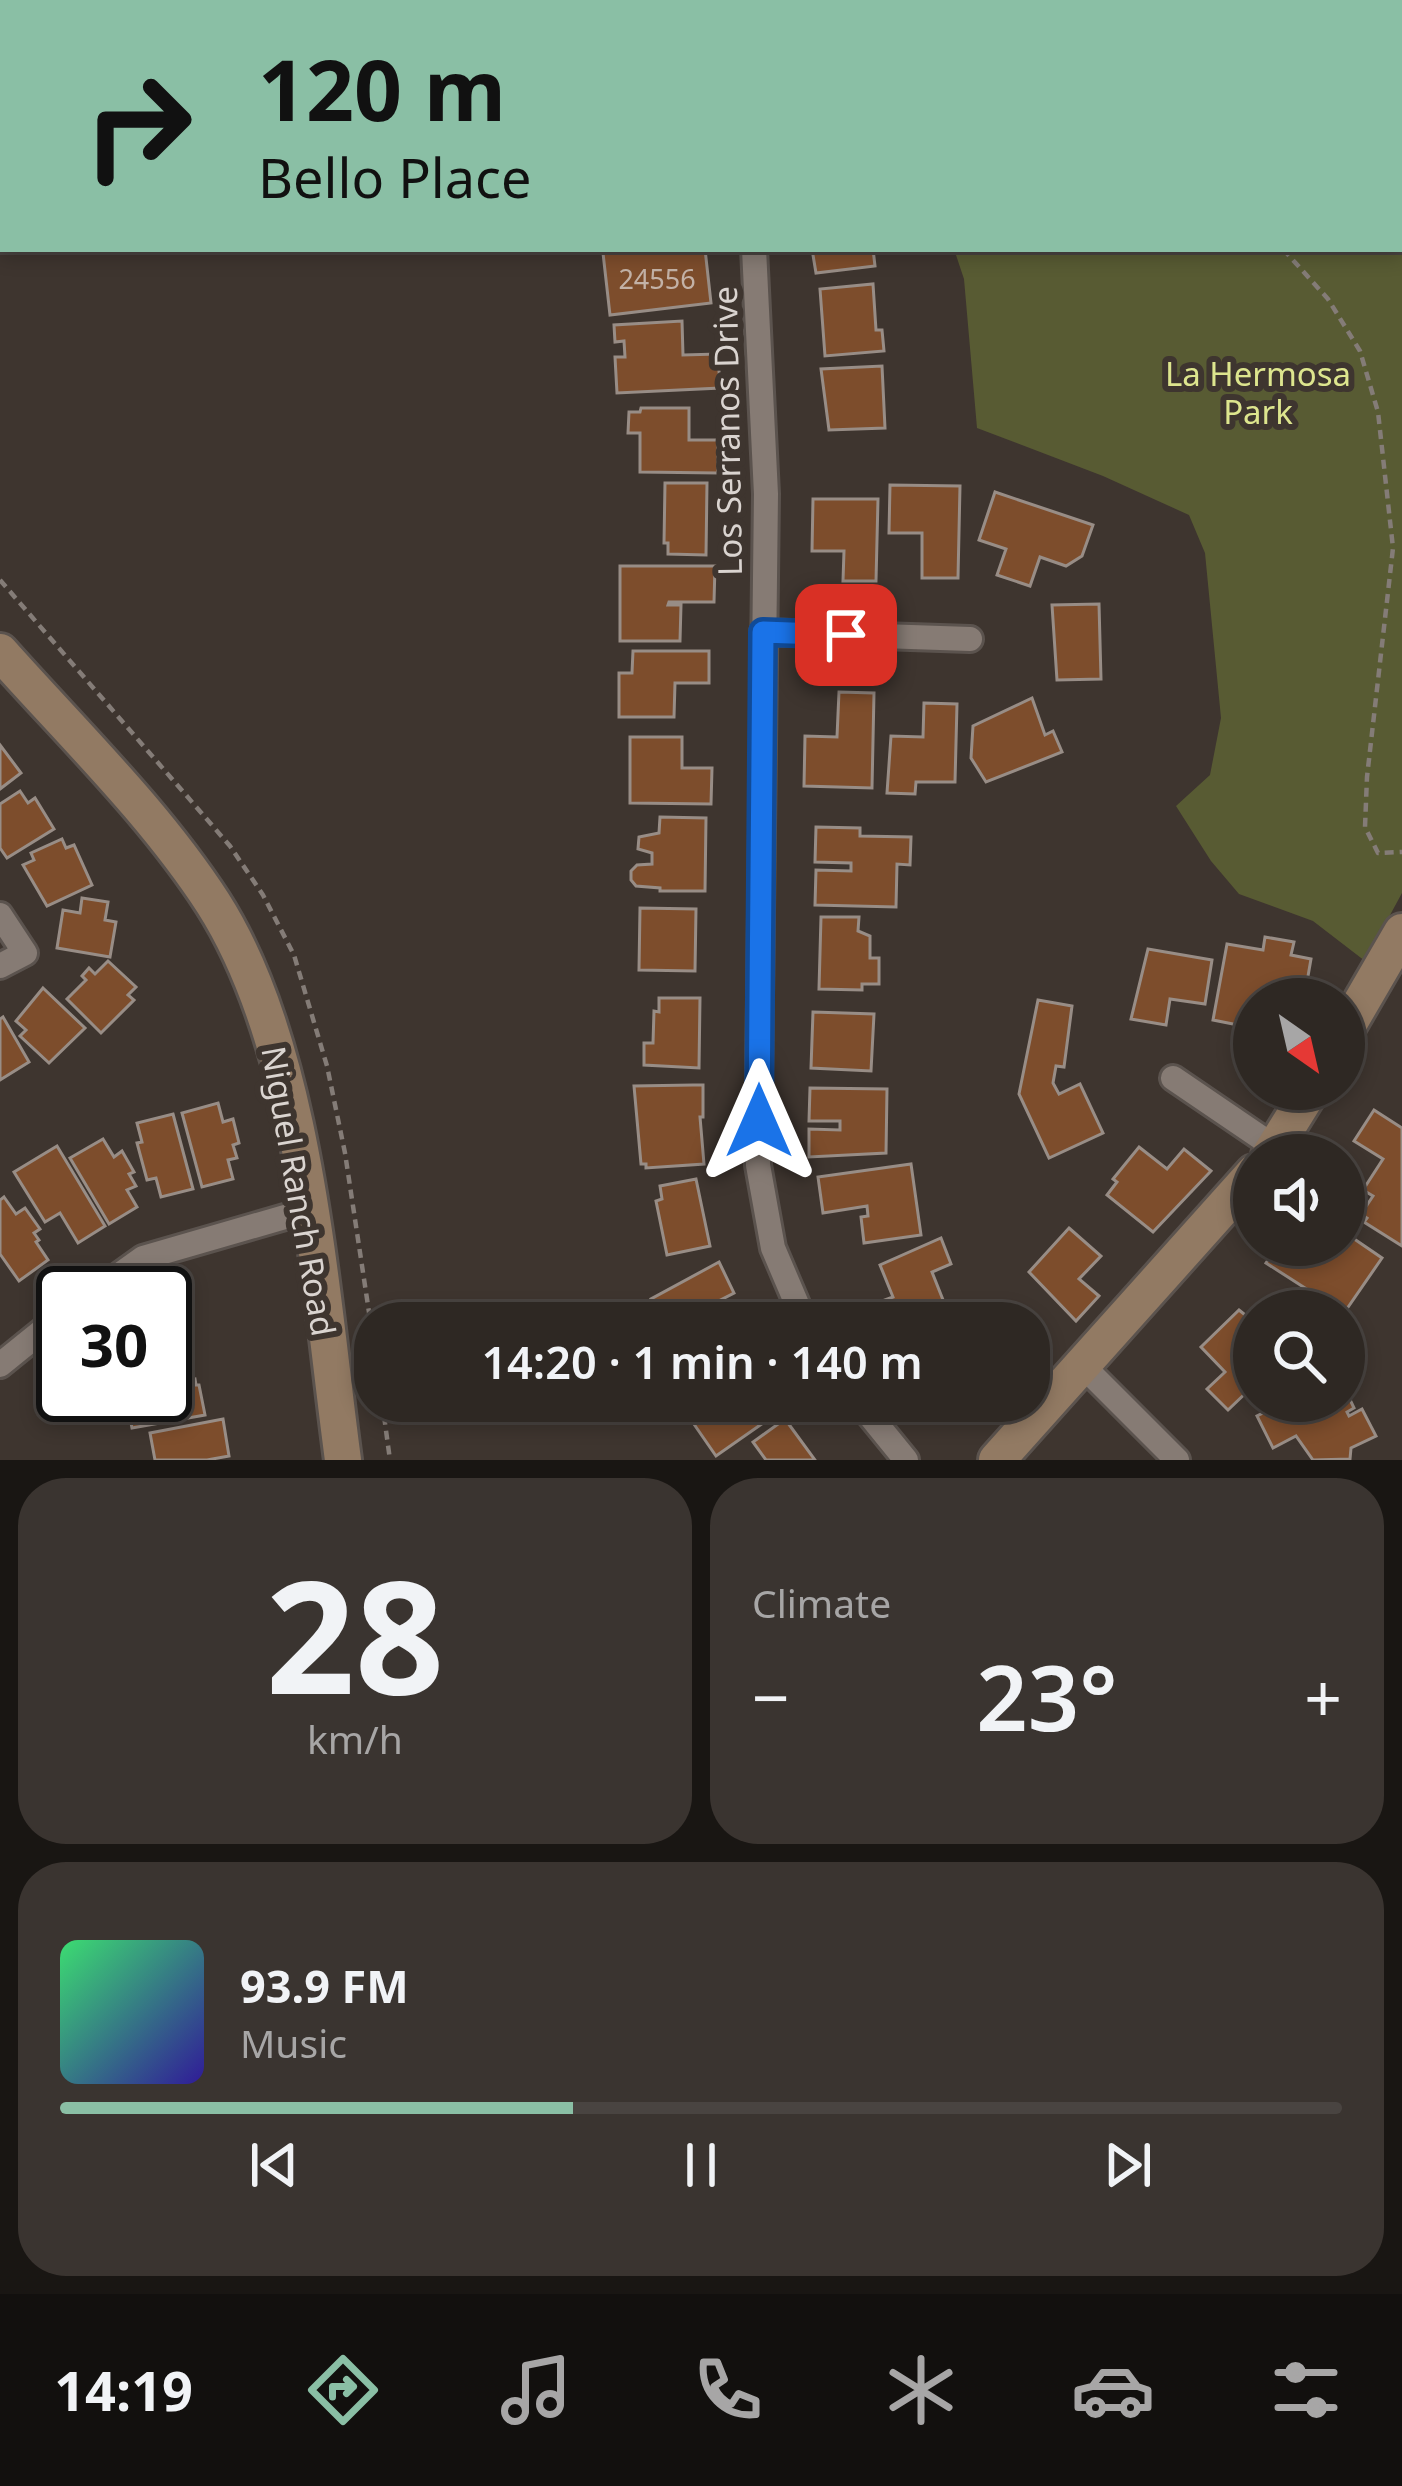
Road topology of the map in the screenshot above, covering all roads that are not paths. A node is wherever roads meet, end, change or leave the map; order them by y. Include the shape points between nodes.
1 (754, 252) edge
2 (763, 632) junction
3 (970, 639) dead end
4 (0, 652) edge
5 (0, 915) edge
6 (1402, 932) edge
7 (0, 966) edge
8 (1365, 996) edge
9 (1173, 1078) dead end
10 (1239, 1134) edge
11 (1233, 1196) edge
12 (309, 1210) junction
13 (132, 1266) edge
14 (796, 1302) edge
15 (36, 1336) edge
16 (0, 1365) edge
17 (1082, 1366) junction
18 (875, 1422) edge
19 (343, 1460) edge
20 (907, 1460) edge
21 (998, 1460) edge
22 (1177, 1460) edge

1 - 2 street, Los Serranos Drive via 766,494
2 - 3 street
2 - 14 street, Los Serranos Drive via 758,1165 773,1248
4 - 12 street, Niguel Ranch Road via 215,906 270,1030
5 - 7 street via 25,953
6 - 8 street
9 - 10 street
11 - 17 street
12 - 13 street
12 - 19 street, Niguel Ranch Road
15 - 16 street
17 - 21 street
17 - 22 street
18 - 20 street

